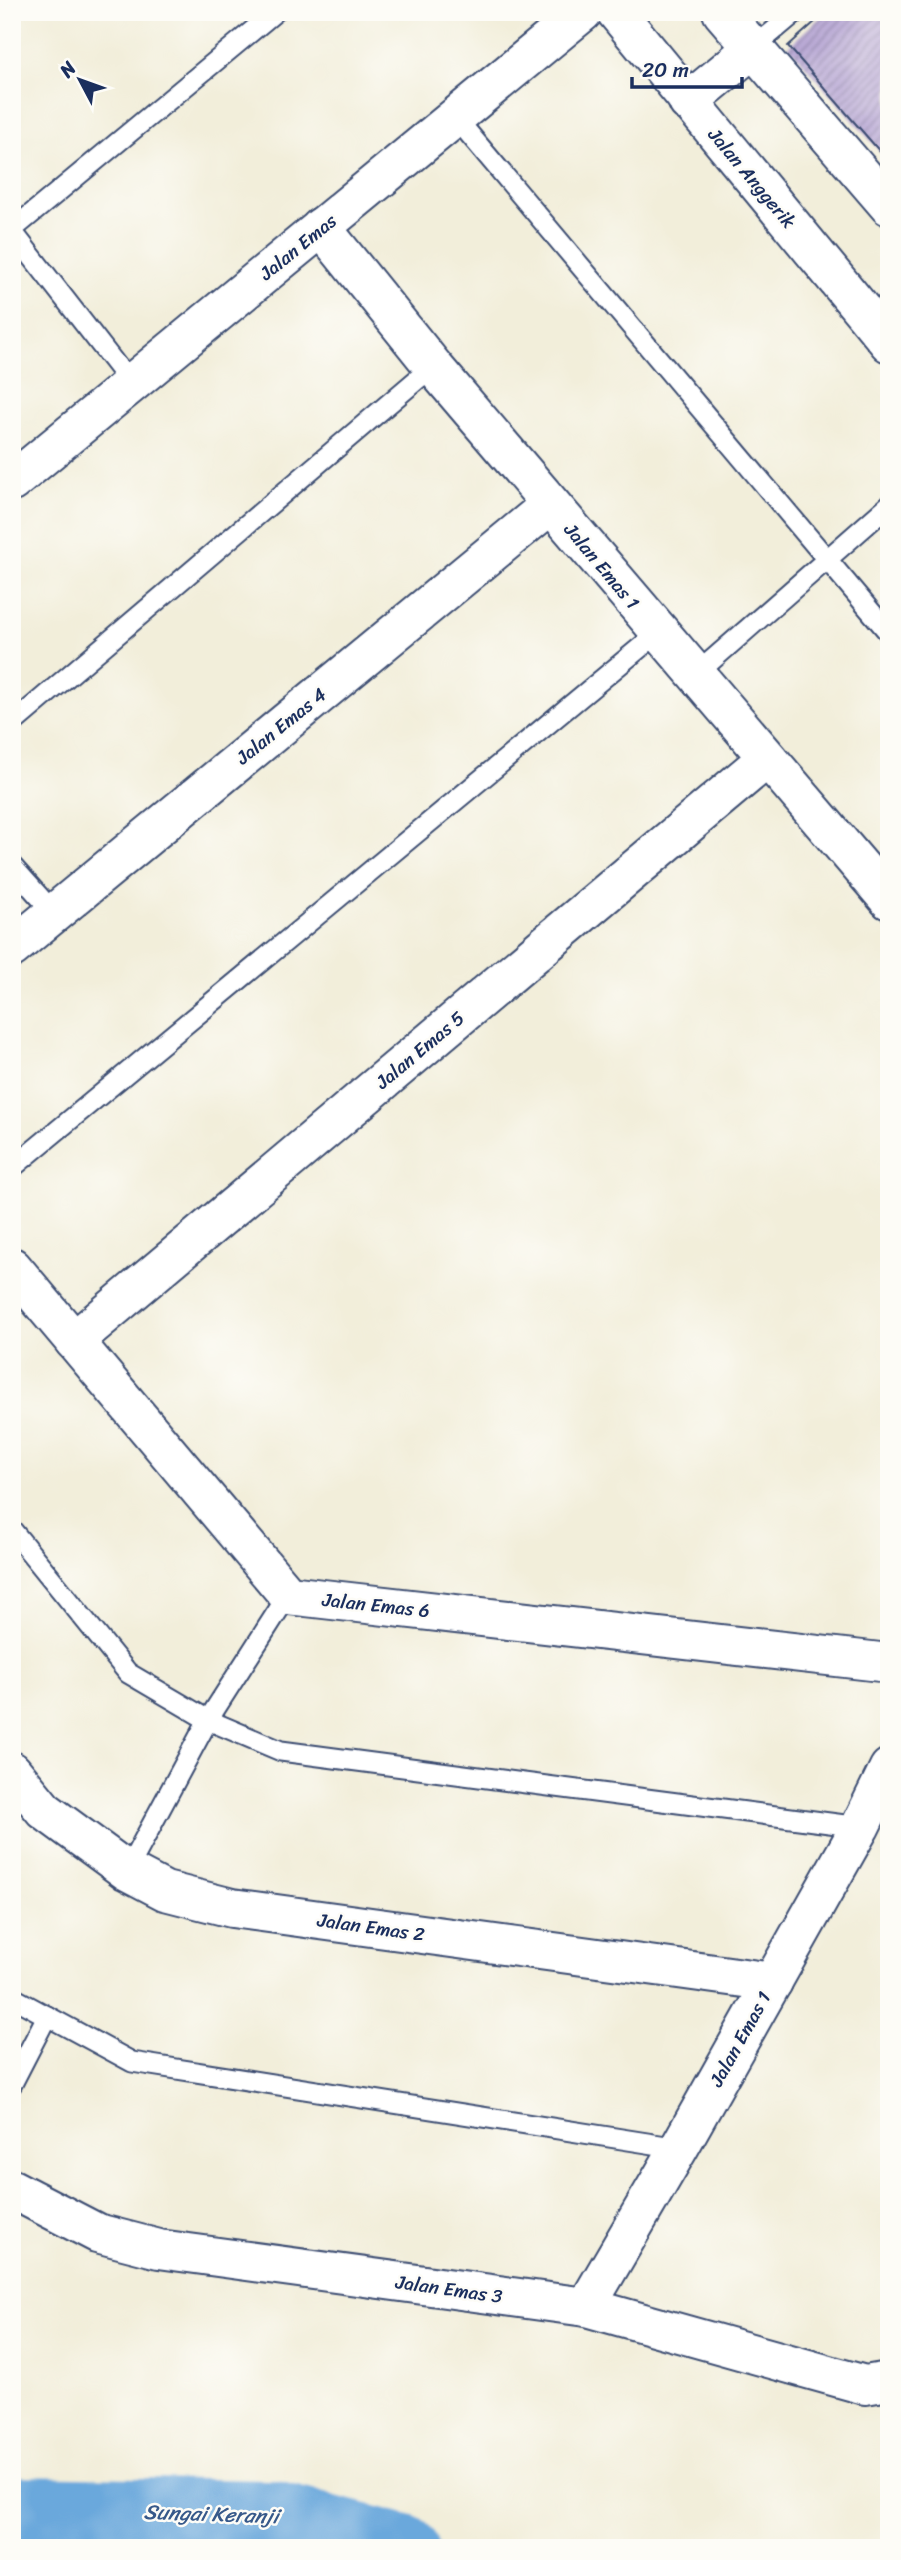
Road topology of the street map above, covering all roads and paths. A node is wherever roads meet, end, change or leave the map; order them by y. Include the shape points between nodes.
1 (275, 12) edge
2 (583, 12) edge
3 (616, 12) edge
4 (722, 12) edge
5 (796, 12) edge
6 (752, 49) junction
7 (688, 102) junction
8 (455, 117) junction
9 (889, 206) edge
10 (321, 228) junction
11 (12, 230) edge
12 (889, 343) edge
13 (433, 366) junction
14 (131, 384) junction
15 (12, 482) edge
16 (550, 505) junction
17 (889, 505) edge
18 (826, 561) junction
19 (659, 632) junction
20 (889, 633) edge
21 (695, 675) junction
22 (12, 724) edge
23 (766, 759) junction
24 (12, 866) edge
25 (889, 900) edge
26 (54, 914) junction
27 (12, 948) edge
28 (12, 1168) edge
29 (12, 1267) edge
30 (74, 1341) junction
31 (12, 1530) edge
32 (288, 1595) junction
33 (889, 1663) edge
34 (208, 1720) junction
35 (889, 1768) edge
36 (12, 1771) edge
37 (860, 1828) junction
38 (127, 1871) junction
39 (773, 1982) junction
40 (12, 1997) edge
41 (47, 2016) junction
42 (12, 2084) edge
43 (679, 2148) junction
44 (12, 2189) edge
45 (586, 2307) junction
46 (889, 2381) edge

1 - 11 lane
2 - 8 street, Jalan Emas
3 - 7 street, Jalan Anggerik
4 - 6 street
5 - 6 lane
6 - 7 street
6 - 9 street
7 - 12 street, Jalan Anggerik
8 - 10 street, Jalan Emas
8 - 18 lane
10 - 13 street, Jalan Emas 1
10 - 14 street, Jalan Emas
11 - 14 lane
13 - 16 street, Jalan Emas 1
13 - 22 lane
14 - 15 street, Jalan Emas
16 - 19 street, Jalan Emas 1
16 - 26 street, Jalan Emas 4
17 - 18 lane
18 - 20 lane
18 - 21 lane
19 - 21 street, Jalan Emas 1
19 - 28 lane
21 - 23 street, Jalan Emas 1
23 - 25 street, Jalan Emas 1
23 - 30 street, Jalan Emas 5
24 - 26 lane
26 - 27 street, Jalan Emas 4
29 - 30 street
30 - 32 street
31 - 34 lane via 128,1672
32 - 33 street, Jalan Emas 6
32 - 34 lane
34 - 37 lane via 281,1751
34 - 38 lane
35 - 37 street, Jalan Emas 1
36 - 38 street, Jalan Emas 2 via 44,1810
37 - 39 street, Jalan Emas 1
38 - 39 street, Jalan Emas 2 via 166,1891 232,1908
39 - 43 street, Jalan Emas 1
40 - 41 lane
41 - 42 lane
41 - 43 lane via 132,2062
43 - 45 street, Jalan Emas 1
44 - 45 street, Jalan Emas 3 via 97,2233 159,2249
45 - 46 street, Jalan Emas 3 via 865,2385

